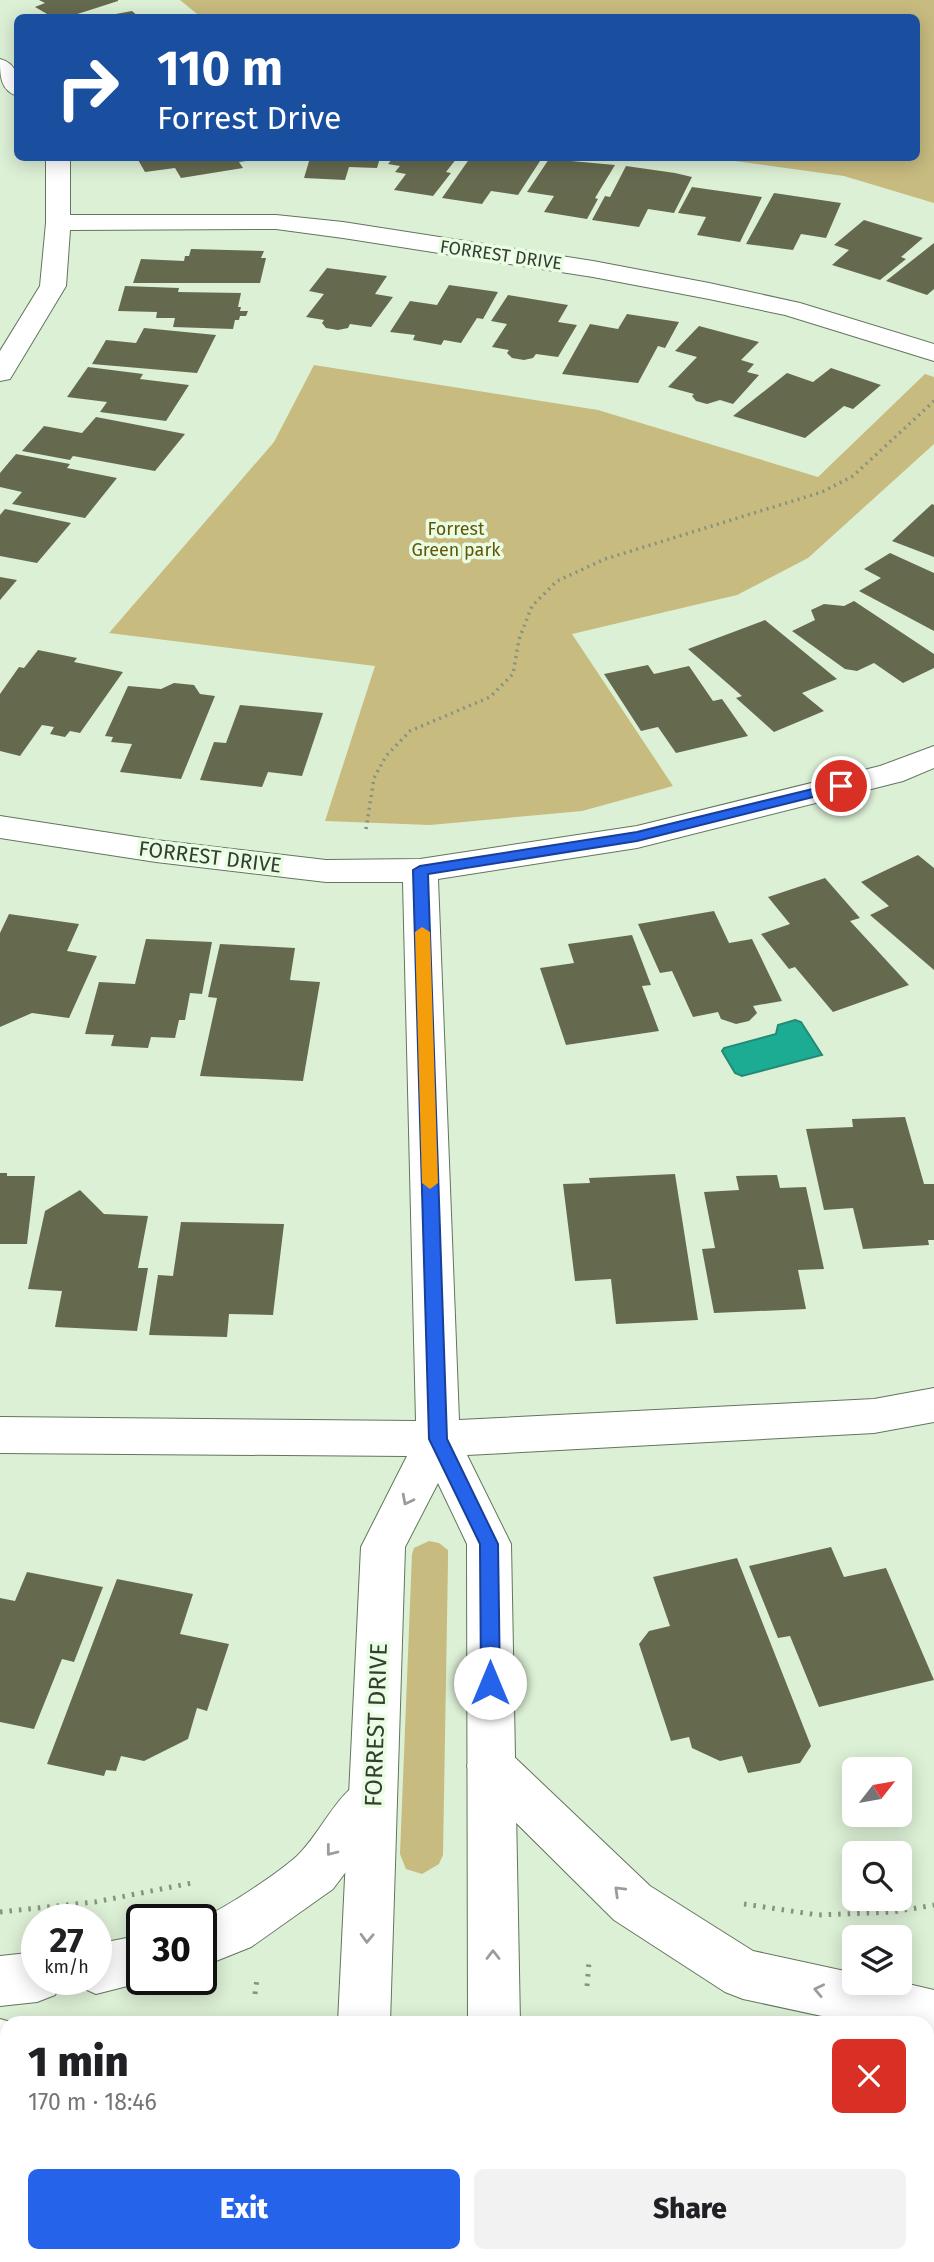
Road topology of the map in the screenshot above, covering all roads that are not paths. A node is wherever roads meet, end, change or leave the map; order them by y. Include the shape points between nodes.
1 (0, 66) edge
2 (14, 84) edge
3 (58, 161) edge
4 (58, 223) junction
5 (934, 353) edge
6 (0, 373) edge
7 (934, 756) edge
8 (0, 827) edge
9 (420, 870) junction
10 (934, 1405) edge
11 (0, 1435) edge
12 (438, 1439) junction
13 (491, 1766) junction
14 (373, 1797) junction
15 (217, 1936) edge
16 (21, 1979) edge
17 (0, 1981) edge
18 (934, 2015) edge
19 (364, 2016) edge
20 (494, 2016) edge

1 - 2 street
3 - 4 street
4 - 5 street, FORREST DRIVE via 275,222 343,230 723,294 791,309
4 - 6 street via 52,286
7 - 9 street, FORREST DRIVE via 891,774 637,837
8 - 9 street, FORREST DRIVE via 326,871
9 - 12 street, FORREST DRIVE
10 - 12 street via 874,1416
11 - 12 street
12 - 13 street, FORREST DRIVE via 489,1544
12 -> 14 street, FORREST DRIVE via 383,1546
18 -> 13 street via 743,1973 632,1903
20 -> 13 street, FORREST DRIVE
14 -> 15 street via 315,1872
14 -> 19 street, FORREST DRIVE
16 - 17 street

